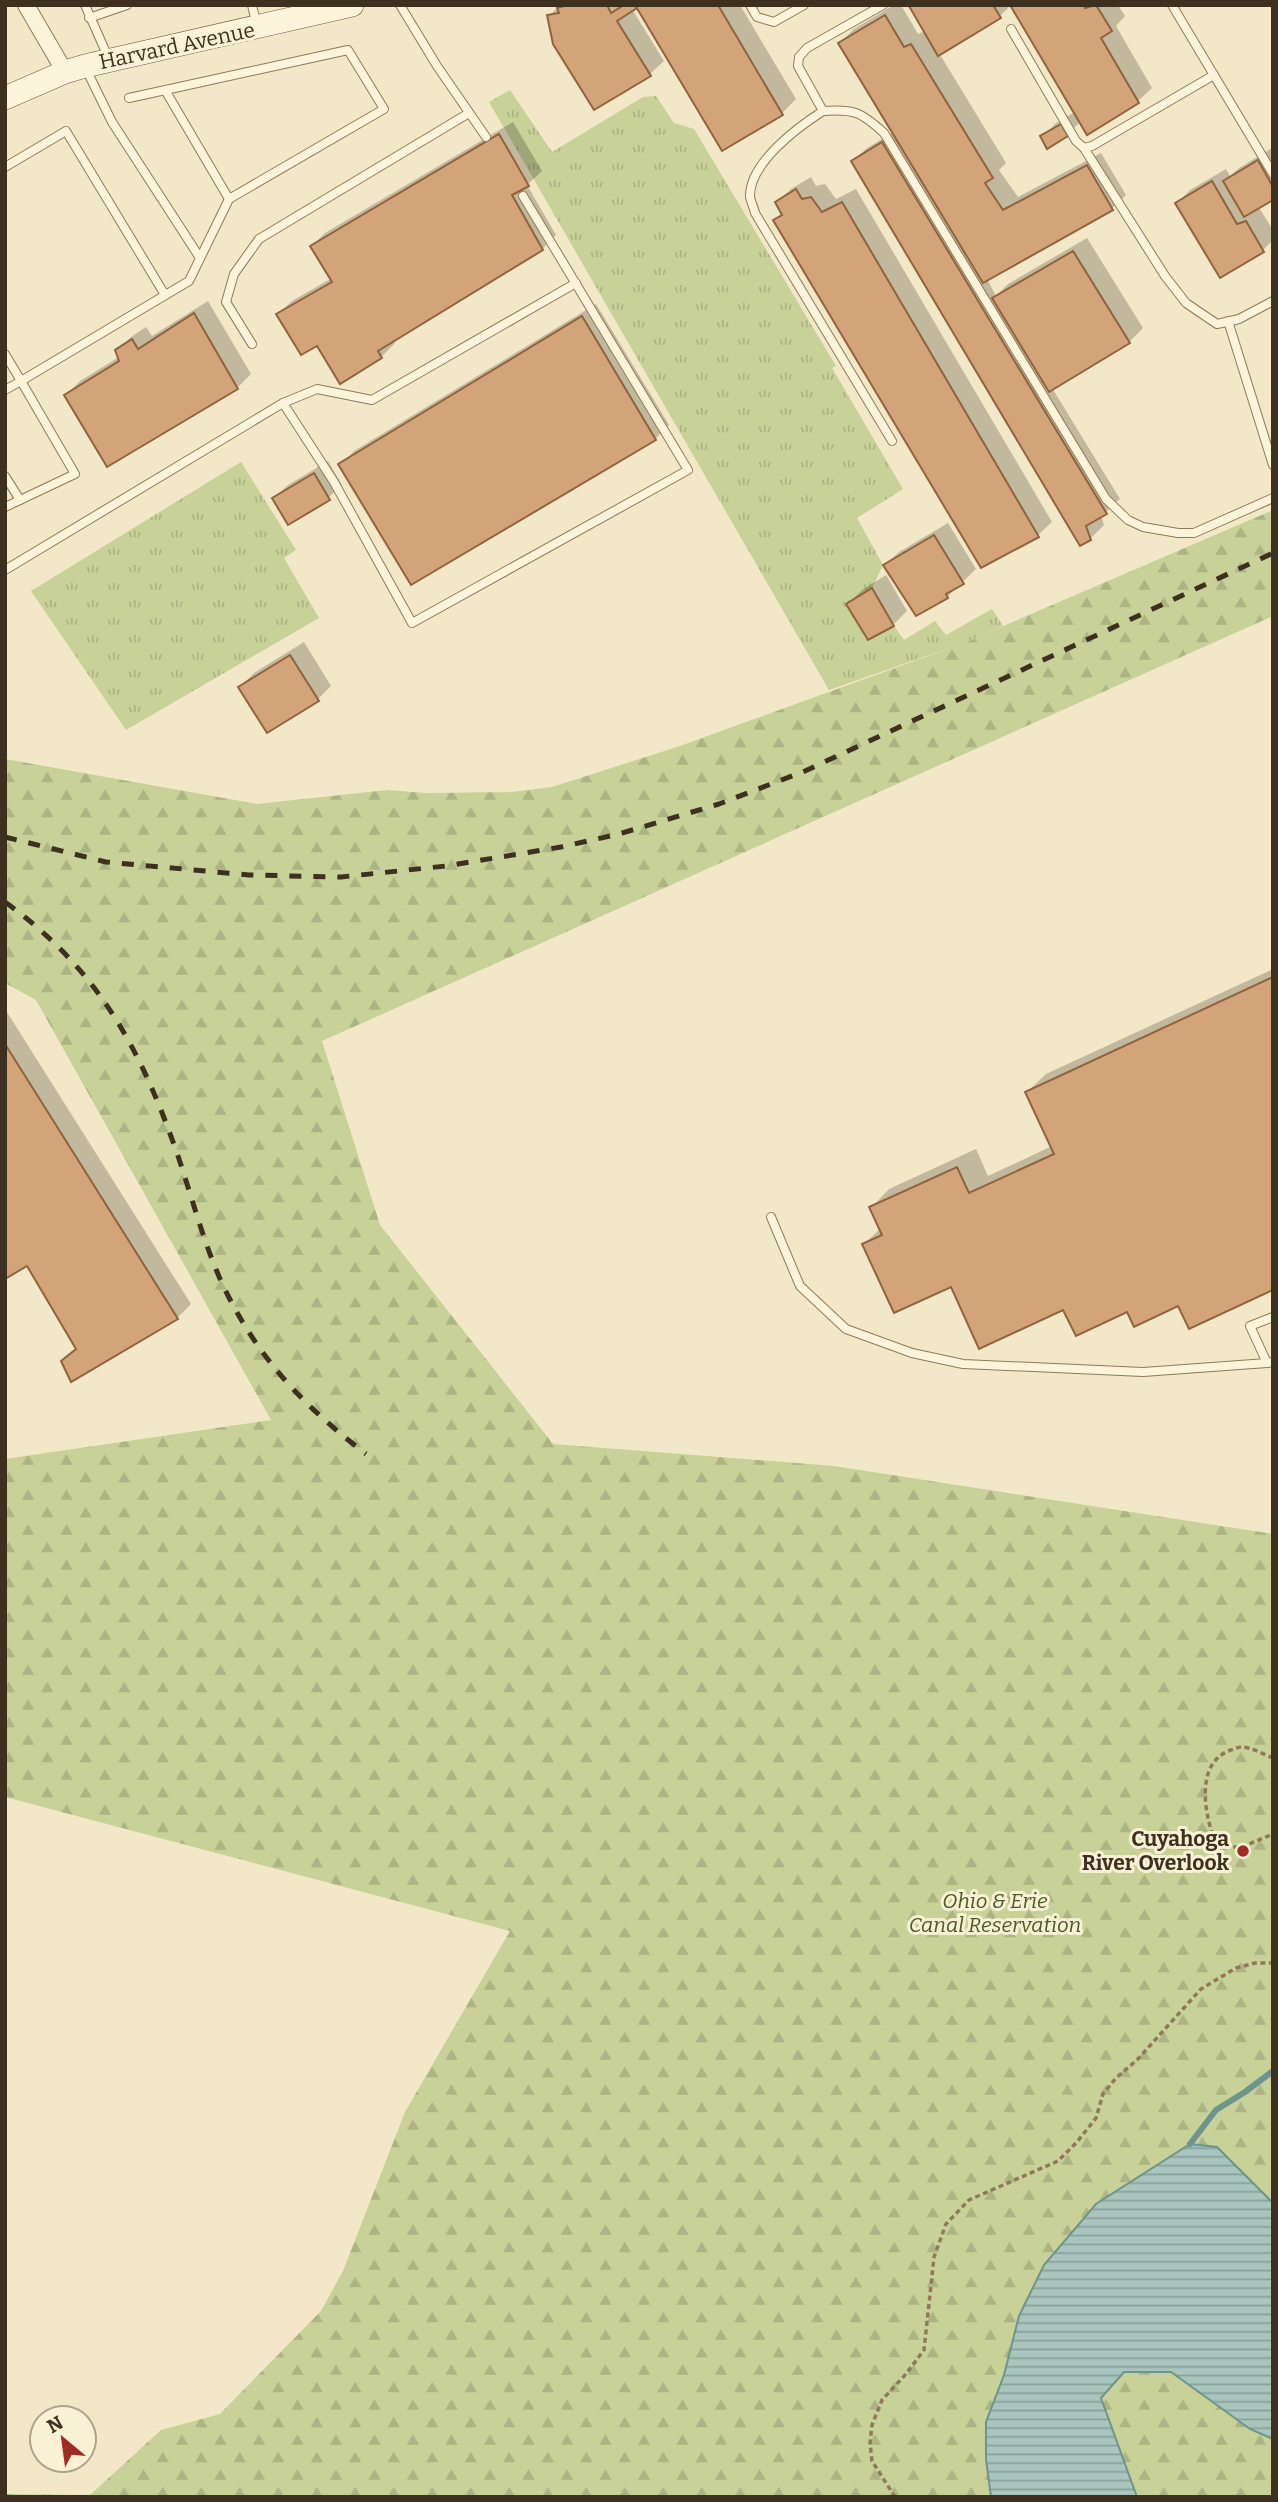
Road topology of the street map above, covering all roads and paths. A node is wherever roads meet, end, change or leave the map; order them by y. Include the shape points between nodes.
1 (26, 5) edge
2 (85, 5) edge
3 (127, 5) edge
4 (252, 5) edge
5 (352, 5) edge
6 (400, 5) edge
7 (750, 5) edge
8 (804, 5) edge
9 (883, 5) edge
10 (1172, 5) edge
11 (314, 10) edge
12 (89, 18) junction
13 (257, 29) junction
14 (1011, 29) dead end
15 (110, 60) junction
16 (75, 69) junction
17 (1214, 75) junction
18 (165, 90) junction
19 (5, 98) edge
20 (129, 98) dead end
21 (823, 111) junction
22 (469, 113) junction
23 (486, 137) dead end
24 (1084, 148) junction
25 (5, 167) edge
26 (1273, 174) edge
27 (523, 196) dead end
28 (229, 199) junction
29 (200, 258) junction
30 (576, 283) junction
31 (165, 295) junction
32 (1273, 301) edge
33 (1228, 321) junction
34 (252, 344) dead end
35 (5, 354) edge
36 (21, 381) junction
37 (5, 390) edge
38 (283, 403) junction
39 (892, 441) dead end
40 (1273, 465) edge
41 (5, 476) edge
42 (1273, 498) edge
43 (20, 500) junction
44 (5, 508) edge
45 (5, 570) edge
46 (771, 1217) dead end
47 (1273, 1317) edge
48 (1270, 1362) edge
49 (1273, 1758) edge
50 (1273, 1834) edge
51 (1273, 1963) edge
52 (895, 2497) edge

1 - 16 street
2 - 12 lane
3 - 12 lane
4 - 13 lane
5 - 11 main road, Harvard Avenue
6 - 22 lane
7 - 8 lane via 757,17 774,22
9 - 21 lane via 799,57 798,66
10 - 17 lane
11 - 13 main road, Harvard Avenue
12 - 15 lane
13 - 15 main road, Harvard Avenue
14 - 24 lane
15 - 16 main road, Harvard Avenue
16 - 19 main road, Harvard Avenue
16 - 29 lane
17 - 24 lane
17 - 26 lane
18 - 20 lane
18 - 28 lane
18 - 28 lane via 348,50 384,109
21 - 39 lane via 763,163 750,198
21 - 42 lane via 864,115 884,132 1106,499 1128,520 1164,532 1194,533
22 - 23 lane
22 - 34 lane via 259,239 234,274 226,302
24 - 33 lane via 1186,303 1217,324
25 - 31 lane via 66,131
27 - 30 lane
28 - 29 lane
29 - 31 lane via 189,281
30 - 38 lane via 372,400 317,389
30 - 38 lane via 688,470 412,623 334,482
31 - 36 lane
32 - 33 lane
33 - 40 lane
35 - 36 lane
36 - 37 lane
36 - 43 lane via 75,474
38 - 45 lane
41 - 43 lane
43 - 44 lane
46 - 48 lane via 800,1286 846,1329 912,1353 963,1364 1143,1372
47 - 48 lane via 1250,1326
49 - 50 path via 1242,1746 1223,1753 1207,1770 1206,1801 1217,1847 1242,1847
51 - 52 path via 1236,1968 1201,1989 1116,2078 1104,2094 1096,2118 1058,2161 970,2200 946,2224 934,2257 924,2350 882,2400 872,2426 872,2461

